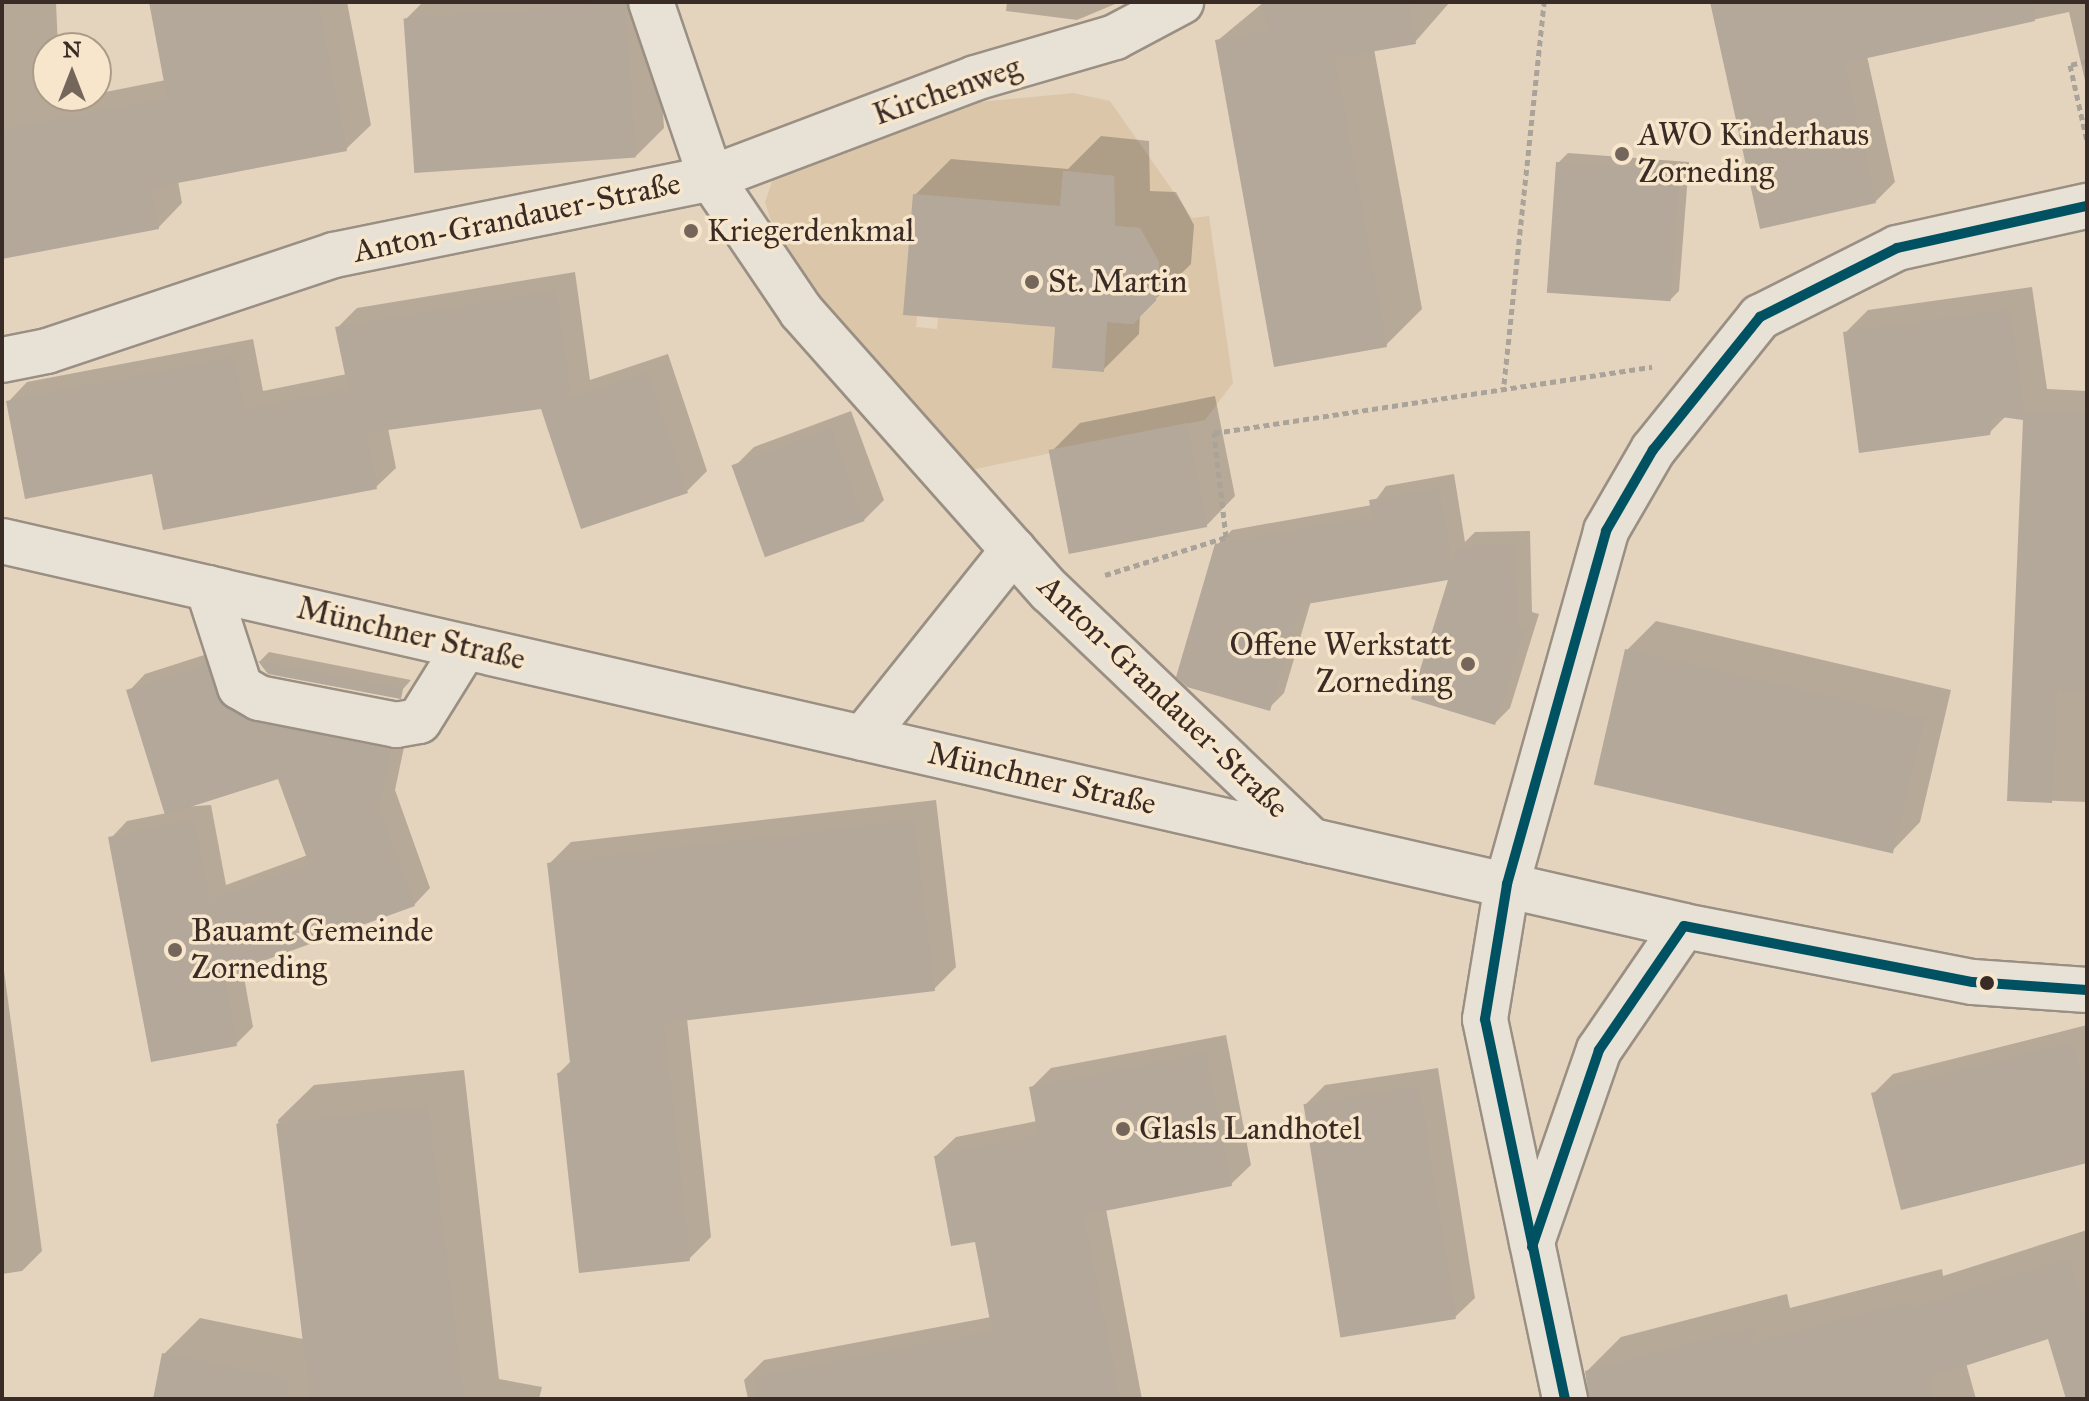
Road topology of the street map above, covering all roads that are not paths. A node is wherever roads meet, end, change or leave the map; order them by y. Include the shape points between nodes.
1 (651, 2) edge
2 (1181, 2) edge
3 (711, 178) junction
4 (2087, 206) edge
5 (2, 360) edge
6 (2, 541) edge
7 (1013, 550) junction
8 (208, 588) junction
9 (465, 647) junction
10 (863, 738) junction
11 (1313, 843) junction
12 (1507, 884) junction
13 (1684, 926) junction
14 (2087, 990) edge
15 (1531, 1244) junction
16 (1565, 1399) edge

1 - 3 street
2 - 3 street, Kirchenweg via 1115,37 975,78
3 - 5 street, Anton-Grandauer-Straße via 334,255
3 - 7 street, Anton-Grandauer-Straße via 801,311
4 - 12 street via 1897,248 1760,317 1721,359 1653,450 1601,545
6 - 8 street, Münchner Straße
7 - 10 street, Anton-Grandauer-Straße
7 - 11 street, Anton-Grandauer-Straße
8 - 9 street, Münchner Straße
8 - 9 street via 240,687 259,698 396,725 419,721
9 - 10 street, Münchner Straße
10 - 11 street, Münchner Straße
11 - 12 street, Münchner Straße
12 - 13 street, Münchner Straße
12 - 15 street via 1485,1019
13 - 14 street, Münchner Straße via 1973,982
13 - 15 street via 1599,1050
15 - 16 street

